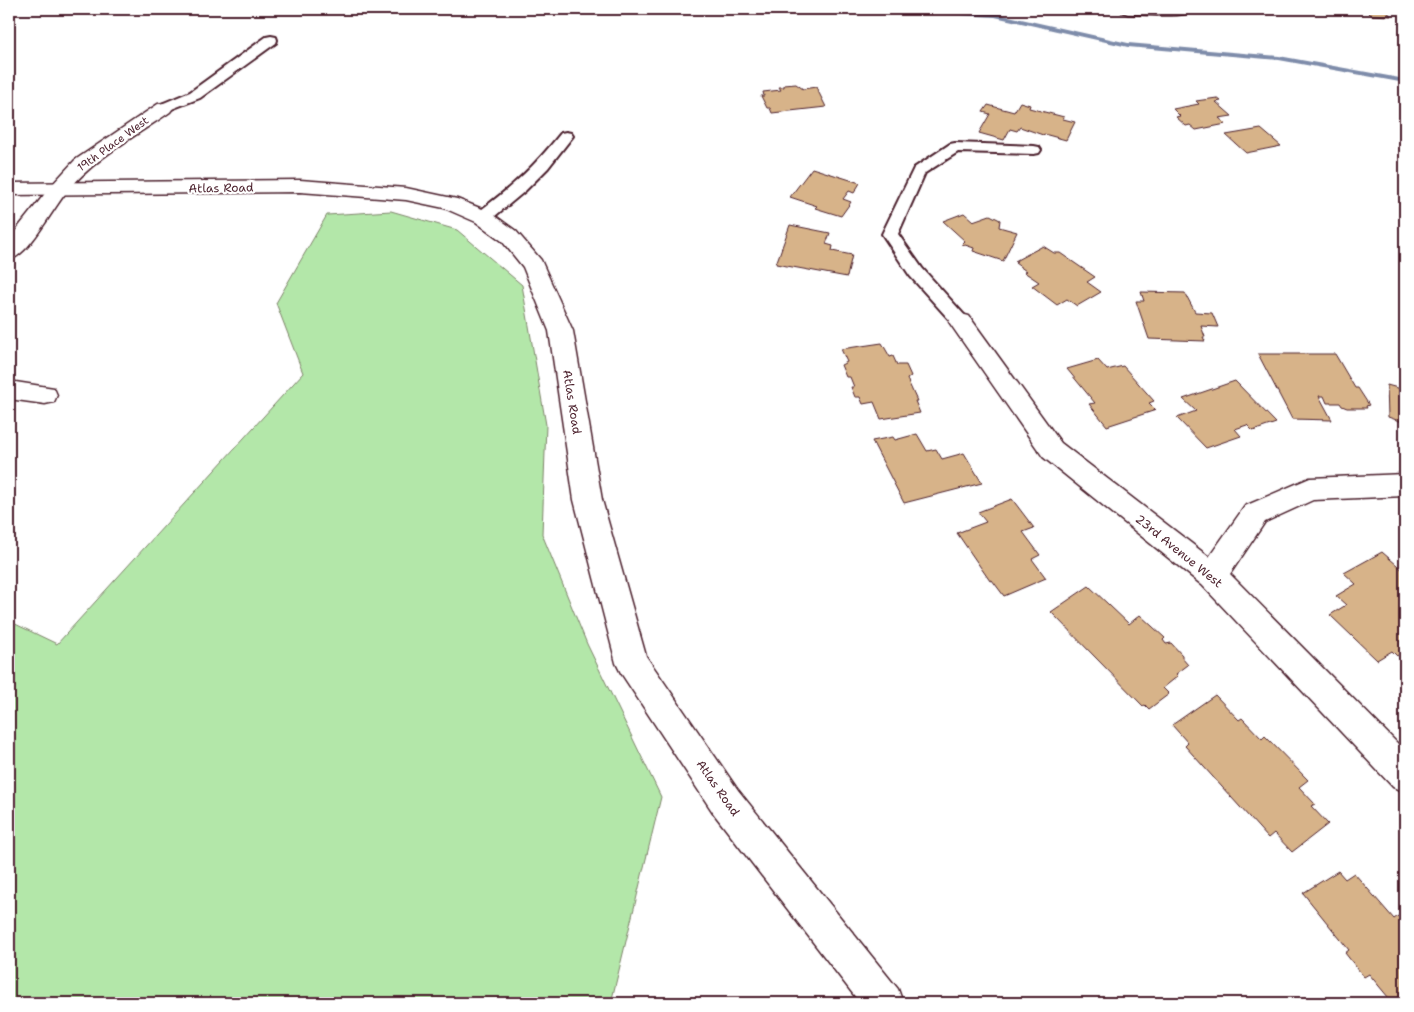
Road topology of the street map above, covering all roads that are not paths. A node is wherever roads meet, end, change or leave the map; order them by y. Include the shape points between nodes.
1 (1128, 9) edge
2 (1188, 9) edge
3 (271, 40) dead end
4 (164, 108) joint
5 (566, 136) dead end
6 (1034, 150) dead end
7 (9, 189) edge
8 (58, 190) junction
9 (483, 217) junction
10 (9, 254) edge
11 (961, 322) joint
12 (9, 390) edge
13 (45, 395) dead end
14 (1405, 485) edge
15 (1212, 576) junction
16 (1405, 776) edge
17 (884, 1003) edge

1 - 2 main road
3 - 4 lane via 195,95
4 - 8 main road, 19th Place West via 82,164
5 - 9 lane via 520,188
6 - 11 lane via 955,147 919,171 890,234 916,272
7 - 8 main road, Atlas Road
8 - 9 main road, Atlas Road via 300,186 406,194 450,203
8 - 10 main road, 19th Place West
9 - 17 main road, Atlas Road via 508,236 533,265 561,331 588,500 632,663 726,802
11 - 15 main road, 23rd Avenue West via 1052,450
12 - 13 main road
14 - 15 main road via 1310,490 1255,514
15 - 16 main road, 23rd Avenue West

